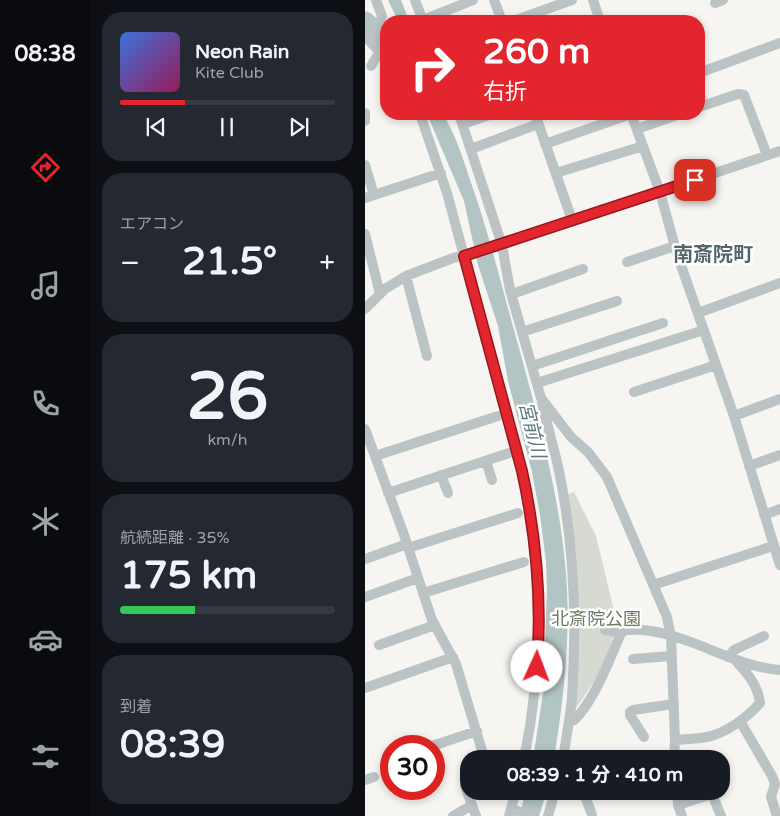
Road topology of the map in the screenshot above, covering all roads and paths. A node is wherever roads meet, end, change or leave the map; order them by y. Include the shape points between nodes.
1 (376, 0) edge
2 (415, 0) edge
3 (473, 0) edge
4 (494, 0) edge
5 (572, 0) edge
6 (593, 0) edge
7 (382, 15) edge
8 (421, 15) edge
9 (436, 15) edge
10 (500, 15) edge
11 (530, 15) edge
12 (598, 15) edge
13 (380, 25) edge
14 (780, 43) edge
15 (376, 46) edge
16 (371, 66) dead end
17 (705, 71) edge
18 (705, 105) edge
19 (365, 113) edge
20 (422, 120) edge
21 (461, 120) edge
22 (475, 120) edge
23 (537, 120) edge
24 (614, 120) edge
25 (633, 120) edge
26 (663, 120) edge
27 (365, 121) edge
28 (463, 124) junction
29 (538, 124) junction
30 (637, 129) junction
31 (545, 144) junction
32 (643, 146) junction
33 (471, 149) junction
34 (780, 150) edge
35 (767, 155) junction
36 (365, 165) edge
37 (441, 173) junction
38 (555, 173) junction
39 (660, 192) junction
40 (369, 197) edge
41 (572, 220) junction
42 (365, 234) edge
43 (500, 245) junction
44 (675, 246) junction
45 (466, 255) junction
46 (627, 262) dead end
47 (583, 269) dead end
48 (406, 276) junction
49 (780, 282) edge
50 (380, 294) junction
51 (511, 294) junction
52 (617, 300) dead end
53 (365, 309) edge
54 (698, 313) junction
55 (480, 314) junction
56 (469, 317) dead end
57 (663, 323) dead end
58 (704, 330) junction
59 (522, 332) junction
60 (427, 356) dead end
61 (716, 365) junction
62 (532, 366) junction
63 (537, 383) junction
64 (634, 392) dead end
65 (541, 398) junction
66 (780, 399) edge
67 (498, 416) dead end
68 (734, 416) junction
69 (365, 429) edge
70 (424, 440) junction
71 (427, 450) dead end
72 (509, 453) dead end
73 (780, 455) edge
74 (375, 456) junction
75 (486, 461) junction
76 (749, 466) junction
77 (441, 476) junction
78 (492, 480) dead end
79 (388, 493) junction
80 (448, 493) dead end
81 (780, 509) edge
82 (510, 512) dead end
83 (764, 515) junction
84 (454, 521) dead end
85 (458, 532) junction
86 (775, 542) edge
87 (407, 546) junction
88 (365, 559) edge
89 (524, 562) dead end
90 (780, 565) edge
91 (418, 578) junction
92 (653, 584) junction
93 (423, 593) junction
94 (365, 596) edge
95 (435, 625) junction
96 (605, 630) dead end
97 (621, 633) junction
98 (671, 636) junction
99 (764, 636) dead end
100 (379, 645) dead end
101 (671, 656) junction
102 (453, 657) junction
103 (633, 659) dead end
104 (732, 659) junction
105 (780, 670) edge
106 (365, 688) edge
107 (674, 704) junction
108 (569, 721) junction
109 (740, 721) junction
110 (477, 731) junction
111 (644, 738) dead end
112 (675, 740) junction
113 (445, 742) edge
114 (482, 750) edge
115 (526, 750) edge
116 (564, 750) edge
117 (674, 750) edge
118 (776, 774) edge
119 (470, 800) edge
120 (552, 800) edge
121 (586, 800) edge
122 (678, 800) edge
123 (472, 805) junction
124 (511, 812) edge
125 (679, 813) edge
126 (591, 815) dead end
127 (453, 816) edge
128 (477, 816) edge
129 (533, 816) edge
130 (548, 816) edge
131 (721, 816) edge
132 (777, 816) edge

1 - 7 street
2 - 8 street
3 - 9 street
4 - 10 street
5 - 11 street
6 - 12 street
13 - 15 street
14 - 17 street
15 - 16 street
18 - 35 street via 744,94
19 - 27 street
20 - 37 street
21 - 28 street
22 - 28 street
23 - 29 street
24 - 31 street
25 - 30 street
26 - 30 street
28 - 33 street
29 - 31 street
29 - 33 street
30 - 32 street
31 - 38 street
32 - 38 street
32 - 39 street
33 - 43 street
34 - 35 street
35 - 39 street
36 - 40 street
37 - 40 street
37 - 45 street
38 - 41 street
39 - 41 street
39 - 44 street
41 - 43 street
42 - 50 street
43 - 45 street
43 - 51 street
44 - 46 street
44 - 54 street
45 - 48 street
45 - 55 street via 470,298
47 - 51 street
48 - 50 street
48 - 60 street
49 - 54 street
50 - 53 street
51 - 59 street
52 - 59 street
54 - 58 street
55 - 56 street
55 - 115 street via 522,471 528,536 537,567 538,652 535,700
57 - 62 street
58 - 61 street
58 - 63 street
59 - 62 street
61 - 64 street
61 - 68 street
62 - 63 street
63 - 65 street
65 - 92 street via 607,477
65 - 108 street via 558,468 568,534 574,649
66 - 68 street
67 - 70 street via 486,426
68 - 76 street
69 - 74 street
70 - 71 street
70 - 74 street
72 - 75 street
73 - 76 street
74 - 79 street
75 - 77 street
75 - 78 street
76 - 83 street
77 - 79 street
77 - 80 street
79 - 87 street
81 - 83 street
82 - 85 street
83 - 86 street
84 - 85 street
85 - 87 street
86 - 90 street
86 - 92 street
87 - 88 street
87 - 91 street
89 - 93 street
91 - 93 street
91 - 94 street
92 - 98 street
93 - 95 street
95 - 100 street
95 - 102 street
96 - 97 street
97 - 98 street via 632,629
97 - 108 street via 582,710
98 - 101 street
98 - 104 street
99 - 104 street via 734,650
101 - 103 street
101 - 107 street
102 - 106 street
102 - 110 street
104 - 105 street
104 - 109 street via 749,676 759,695 760,703
107 - 111 street via 630,712
107 - 112 street
108 - 116 street
109 - 112 street via 718,734
109 - 118 street
110 - 113 street
110 - 114 street
112 - 117 street
118 - 132 street via 771,797
119 - 123 street
120 - 130 street
121 - 126 street
122 - 125 street
123 - 127 street
123 - 128 street
124 - 129 street
125 - 131 street via 713,794

